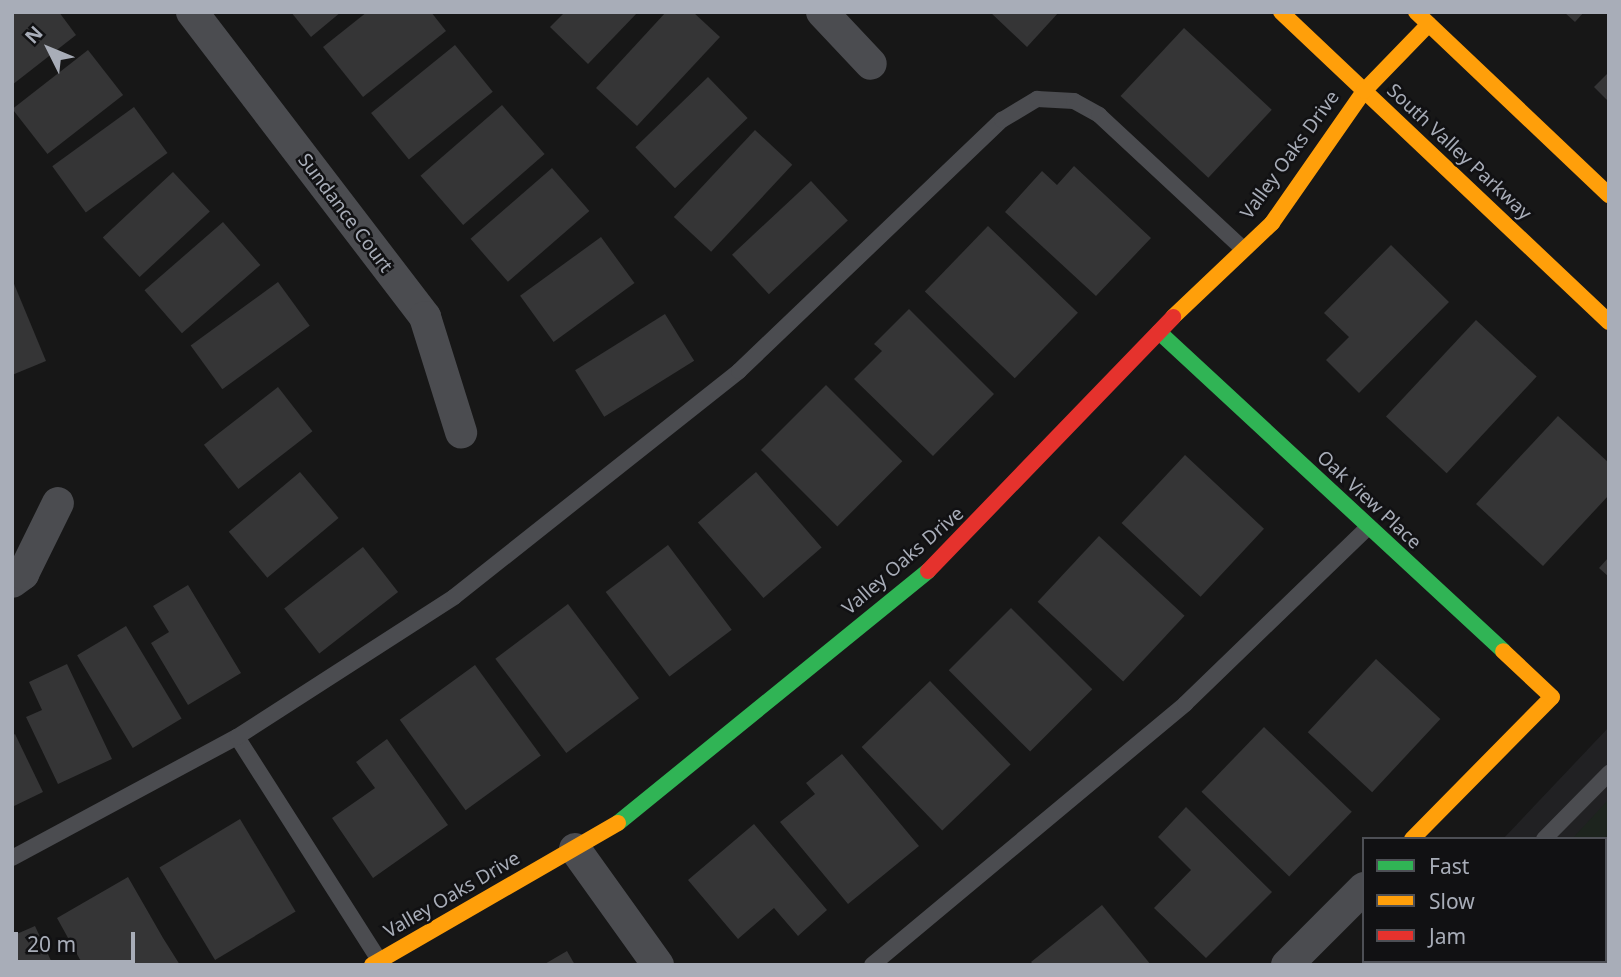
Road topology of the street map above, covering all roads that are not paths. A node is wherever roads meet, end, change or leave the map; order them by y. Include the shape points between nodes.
1 (192, 12) edge
2 (822, 12) edge
3 (1281, 12) edge
4 (1416, 12) edge
5 (1429, 24) junction
6 (871, 64) dead end
7 (1364, 91) junction
8 (1609, 195) edge
9 (1243, 249) junction
10 (1609, 322) edge
11 (1160, 332) junction
12 (461, 432) dead end
13 (58, 503) dead end
14 (1367, 528) junction
15 (12, 582) edge
16 (237, 737) junction
17 (1609, 773) edge
18 (1414, 837) edge
19 (1546, 837) edge
20 (575, 849) junction
21 (12, 858) edge
22 (1362, 889) edge
23 (375, 963) edge
24 (658, 965) edge
25 (872, 965) edge
26 (1287, 965) edge

1 - 12 street, Sundance Court via 425,317
2 - 6 street
3 - 7 street, South Valley Parkway
4 - 5 street
5 - 7 street, Valley Oaks Drive
5 - 8 street
7 - 9 street, Valley Oaks Drive via 1272,223
7 - 10 street, South Valley Parkway
9 - 11 street, Valley Oaks Drive
9 - 16 lane via 1099,115 1074,101 1037,99 1002,120 739,371 613,474 454,597
11 - 14 street, Oak View Place
11 - 20 street, Valley Oaks Drive via 955,549 643,808
13 - 15 street via 23,575
14 - 18 street, Oak View Place via 1552,697
14 - 25 lane via 1175,712
16 - 21 lane
16 - 23 lane
17 - 19 lane
20 - 23 street, Valley Oaks Drive
20 - 24 street
22 - 26 street

